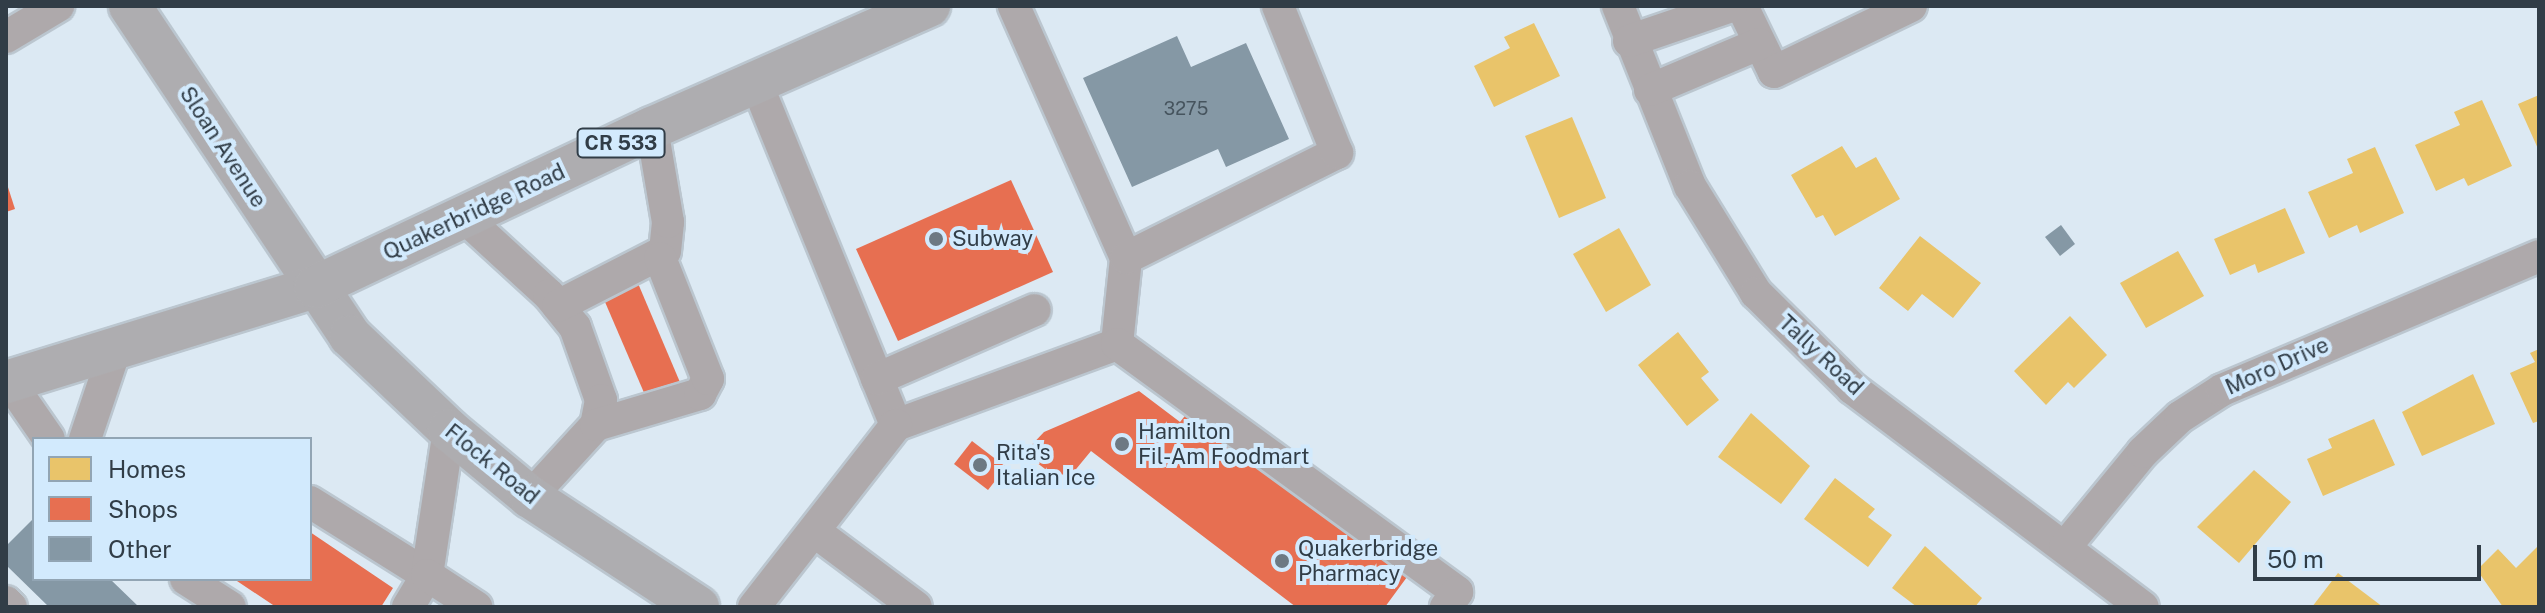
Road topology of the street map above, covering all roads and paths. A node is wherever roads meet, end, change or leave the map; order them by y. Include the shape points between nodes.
1 (58, 6) edge
2 (130, 6) edge
3 (929, 6) edge
4 (1014, 6) edge
5 (1278, 6) edge
6 (1618, 6) edge
7 (1731, 6) edge
8 (1742, 6) edge
9 (1911, 6) edge
10 (13, 32) edge
11 (1629, 41) junction
12 (1759, 44) junction
13 (756, 82) junction
14 (1650, 90) junction
15 (652, 128) junction
16 (464, 217) junction
17 (2539, 256) edge
18 (660, 258) junction
19 (1126, 258) junction
20 (315, 287) junction
21 (558, 306) junction
22 (1035, 310) dead end
23 (1117, 344) junction
24 (115, 350) junction
25 (877, 379) junction
26 (7, 380) edge
27 (596, 425) junction
28 (896, 425) junction
29 (449, 430) junction
30 (48, 437) edge
31 (86, 437) edge
32 (530, 497) junction
33 (312, 503) edge
34 (814, 531) junction
35 (2065, 547) junction
36 (427, 575) junction
37 (189, 581) edge
38 (6, 602) edge
39 (681, 603) edge
40 (11, 607) edge
41 (230, 607) edge
42 (408, 607) edge
43 (476, 607) edge
44 (754, 607) edge
45 (916, 607) edge
46 (1446, 607) edge
47 (2143, 607) edge

1 - 10 street
2 - 20 main road, Sloan Avenue
3 - 13 main road, Quakerbridge Road / CR 533
4 - 19 street
5 - 19 street via 1337,153
6 - 11 street, Tally Road
7 - 11 street
8 - 12 street
9 - 12 street via 1774,72
11 - 14 street, Tally Road
12 - 14 street
13 - 15 main road, Quakerbridge Road / CR 533
13 - 25 street
14 - 35 street, Tally Road via 1690,186 1723,245 1801,343 1852,388
15 - 16 main road, Quakerbridge Road / CR 533
15 - 18 street via 668,222
16 - 20 main road, Quakerbridge Road / CR 533
16 - 21 street
17 - 35 street, Moro Drive via 2222,390 2180,417 2143,452
18 - 21 street
18 - 27 street via 708,379 700,394
19 - 23 street
20 - 24 main road, Quakerbridge Road / CR 533
20 - 29 main road, Flock Road via 350,336
21 - 27 street via 575,327 601,400
22 - 25 street
23 - 28 street
23 - 46 street via 1457,592
24 - 26 main road, Quakerbridge Road / CR 533
24 - 31 street
25 - 28 street
26 - 30 street
27 - 32 street
28 - 34 street
29 - 32 main road, Flock Road
29 - 36 street
32 - 39 main road, Flock Road
33 - 36 street
34 - 44 street
34 - 45 street
35 - 47 street, Tally Road
36 - 42 street
36 - 43 street
37 - 41 street
38 - 40 street

